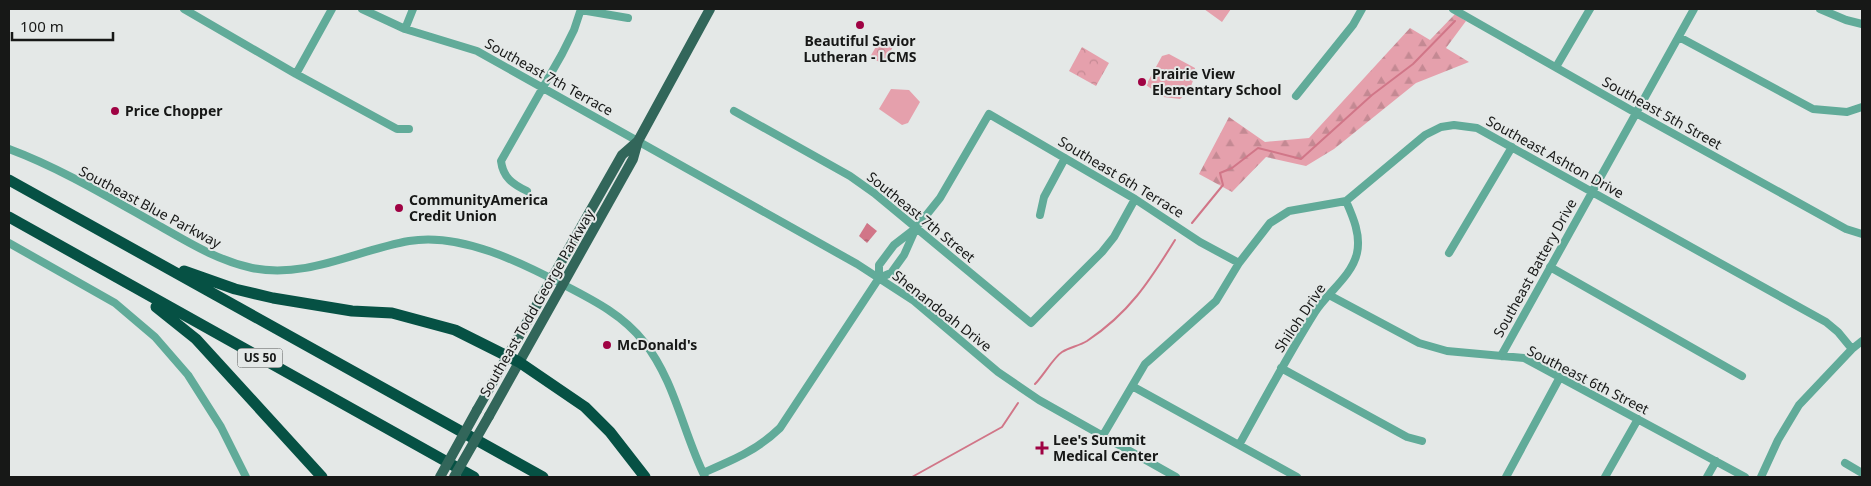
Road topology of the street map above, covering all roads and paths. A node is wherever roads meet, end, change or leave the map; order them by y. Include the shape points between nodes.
1 (184, 9) edge
2 (332, 9) edge
3 (362, 9) edge
4 (413, 9) edge
5 (581, 9) edge
6 (710, 9) edge
7 (1362, 9) edge
8 (1453, 9) edge
9 (1590, 9) edge
10 (1694, 9) edge
11 (1820, 9) edge
12 (628, 18) dead end
13 (1862, 24) edge
14 (406, 29) junction
15 (1679, 37) junction
16 (1556, 67) junction
17 (296, 74) junction
18 (544, 88) junction
19 (1296, 96) dead end
20 (1862, 107) edge
21 (734, 111) dead end
22 (1636, 113) junction
23 (410, 129) dead end
24 (638, 140) junction
25 (1512, 147) junction
26 (9, 149) edge
27 (1065, 158) junction
28 (9, 180) edge
29 (527, 191) dead end
30 (1592, 192) junction
31 (1135, 199) junction
32 (1346, 201) junction
33 (1040, 215) dead end
34 (9, 217) edge
35 (916, 228) junction
36 (1862, 234) edge
37 (46, 238) junction
38 (9, 243) edge
39 (1449, 253) dead end
40 (141, 254) junction
41 (1239, 263) junction
42 (1550, 268) junction
43 (879, 278) junction
44 (552, 279) junction
45 (564, 285) junction
46 (1329, 294) junction
47 (1862, 341) edge
48 (1852, 349) junction
49 (508, 356) junction
50 (1501, 356) junction
51 (519, 362) junction
52 (1281, 368) junction
53 (1742, 376) dead end
54 (1560, 377) junction
55 (1132, 386) junction
56 (1638, 419) junction
57 (1102, 437) junction
58 (1422, 441) dead end
59 (1239, 445) junction
60 (1716, 461) junction
61 (1845, 463) dead end
62 (1862, 473) edge
63 (704, 475) edge
64 (246, 477) edge
65 (322, 477) edge
66 (440, 477) edge
67 (454, 477) edge
68 (474, 477) edge
69 (543, 477) edge
70 (645, 477) edge
71 (1176, 477) edge
72 (1297, 477) edge
73 (1506, 477) edge
74 (1605, 477) edge
75 (1707, 477) edge
76 (1745, 477) edge
77 (1761, 477) edge

1 - 17 street
2 - 17 street
3 - 14 street, Southeast 7th Terrace
4 - 14 street
5 - 12 street
5 - 18 street via 574,30
6 - 24 main road, Southeast Todd George Parkway
7 - 19 street
8 - 16 street, Southeast 5th Street
9 - 16 street
10 - 15 street, Southeast Battery Drive
11 - 13 street
14 - 18 street, Southeast 7th Terrace via 477,51
15 - 20 street via 1813,109 1847,112
15 - 22 street, Southeast Battery Drive
16 - 22 street, Southeast 5th Street
17 - 23 street via 397,130
18 - 24 street, Southeast 7th Terrace
18 - 29 street via 501,160 502,172 516,186
21 - 35 street, Southeast 7th Street via 850,176
22 - 30 street, Southeast Battery Drive
22 - 36 street, Southeast 5th Street via 1846,230
24 - 43 street, Shenandoah Drive
24 - 44 main road, Southeast Todd George Parkway via 622,155
24 - 45 main road, Southeast Todd George Parkway via 634,160
25 - 30 street, Southeast Ashton Drive
25 - 32 street, Southeast Ashton Drive via 1477,128 1440,127 1425,135
25 - 39 street
26 - 44 street, Southeast Blue Parkway via 31,157 214,257 253,268 273,270 319,266 410,241 428,240 494,252
27 - 31 street, Southeast 6th Terrace
27 - 33 street via 1044,197
27 - 35 street, Southeast 6th Terrace via 989,114 940,198
28 - 40 highway, US 50
30 - 42 street, Southeast Battery Drive
30 - 48 street, Southeast Ashton Drive via 1826,322
31 - 35 street, Southeast 7th Street via 1102,252 1031,323
31 - 41 street, Southeast 6th Terrace via 1200,242
32 - 41 street, Southeast Ashton Drive via 1289,211 1270,223
32 - 46 street, Shiloh Drive via 1356,225 1357,252 1350,269
34 - 37 highway, US 50
35 - 43 street via 904,255 891,273
35 - 43 street via 894,245 879,265
37 - 65 highway via 49,244 149,302 196,339
37 - 68 highway, US 50
38 - 64 street via 115,303 155,337 192,381 221,427
40 - 49 highway via 152,254 182,270 235,289 306,304 425,321 455,330
40 - 69 highway, US 50
41 - 55 street, Southeast Ashton Drive via 1216,302 1145,364
42 - 50 street, Southeast Battery Drive
42 - 53 street
43 - 57 street, Shenandoah Drive via 914,301 998,372
43 - 63 street via 780,428 758,447
44 - 45 street, Southeast Blue Parkway
44 - 49 main road, Southeast Todd George Parkway
45 - 51 main road, Southeast Todd George Parkway
45 - 63 street, Southeast Blue Parkway via 611,310 644,342 659,364
46 - 50 street, Southeast 6th Street via 1419,343 1447,351
46 - 52 street, Shiloh Drive
47 - 48 street
48 - 77 street via 1799,405
49 - 51 highway
49 - 66 main road, Southeast Todd George Parkway, bridge
50 - 54 street, Southeast 6th Street via 1524,358
51 - 67 main road, Southeast Todd George Parkway, bridge
51 - 70 highway via 585,407 610,432
52 - 58 street via 1407,437
52 - 59 street, Shiloh Drive
54 - 56 street, Southeast 6th Street
54 - 73 street
55 - 57 street, Southeast Ashton Drive
55 - 59 street
56 - 60 street, Southeast 6th Street
56 - 74 street
57 - 71 street, Shenandoah Drive
59 - 72 street
60 - 75 street
60 - 76 street, Southeast 6th Street
61 - 62 street

